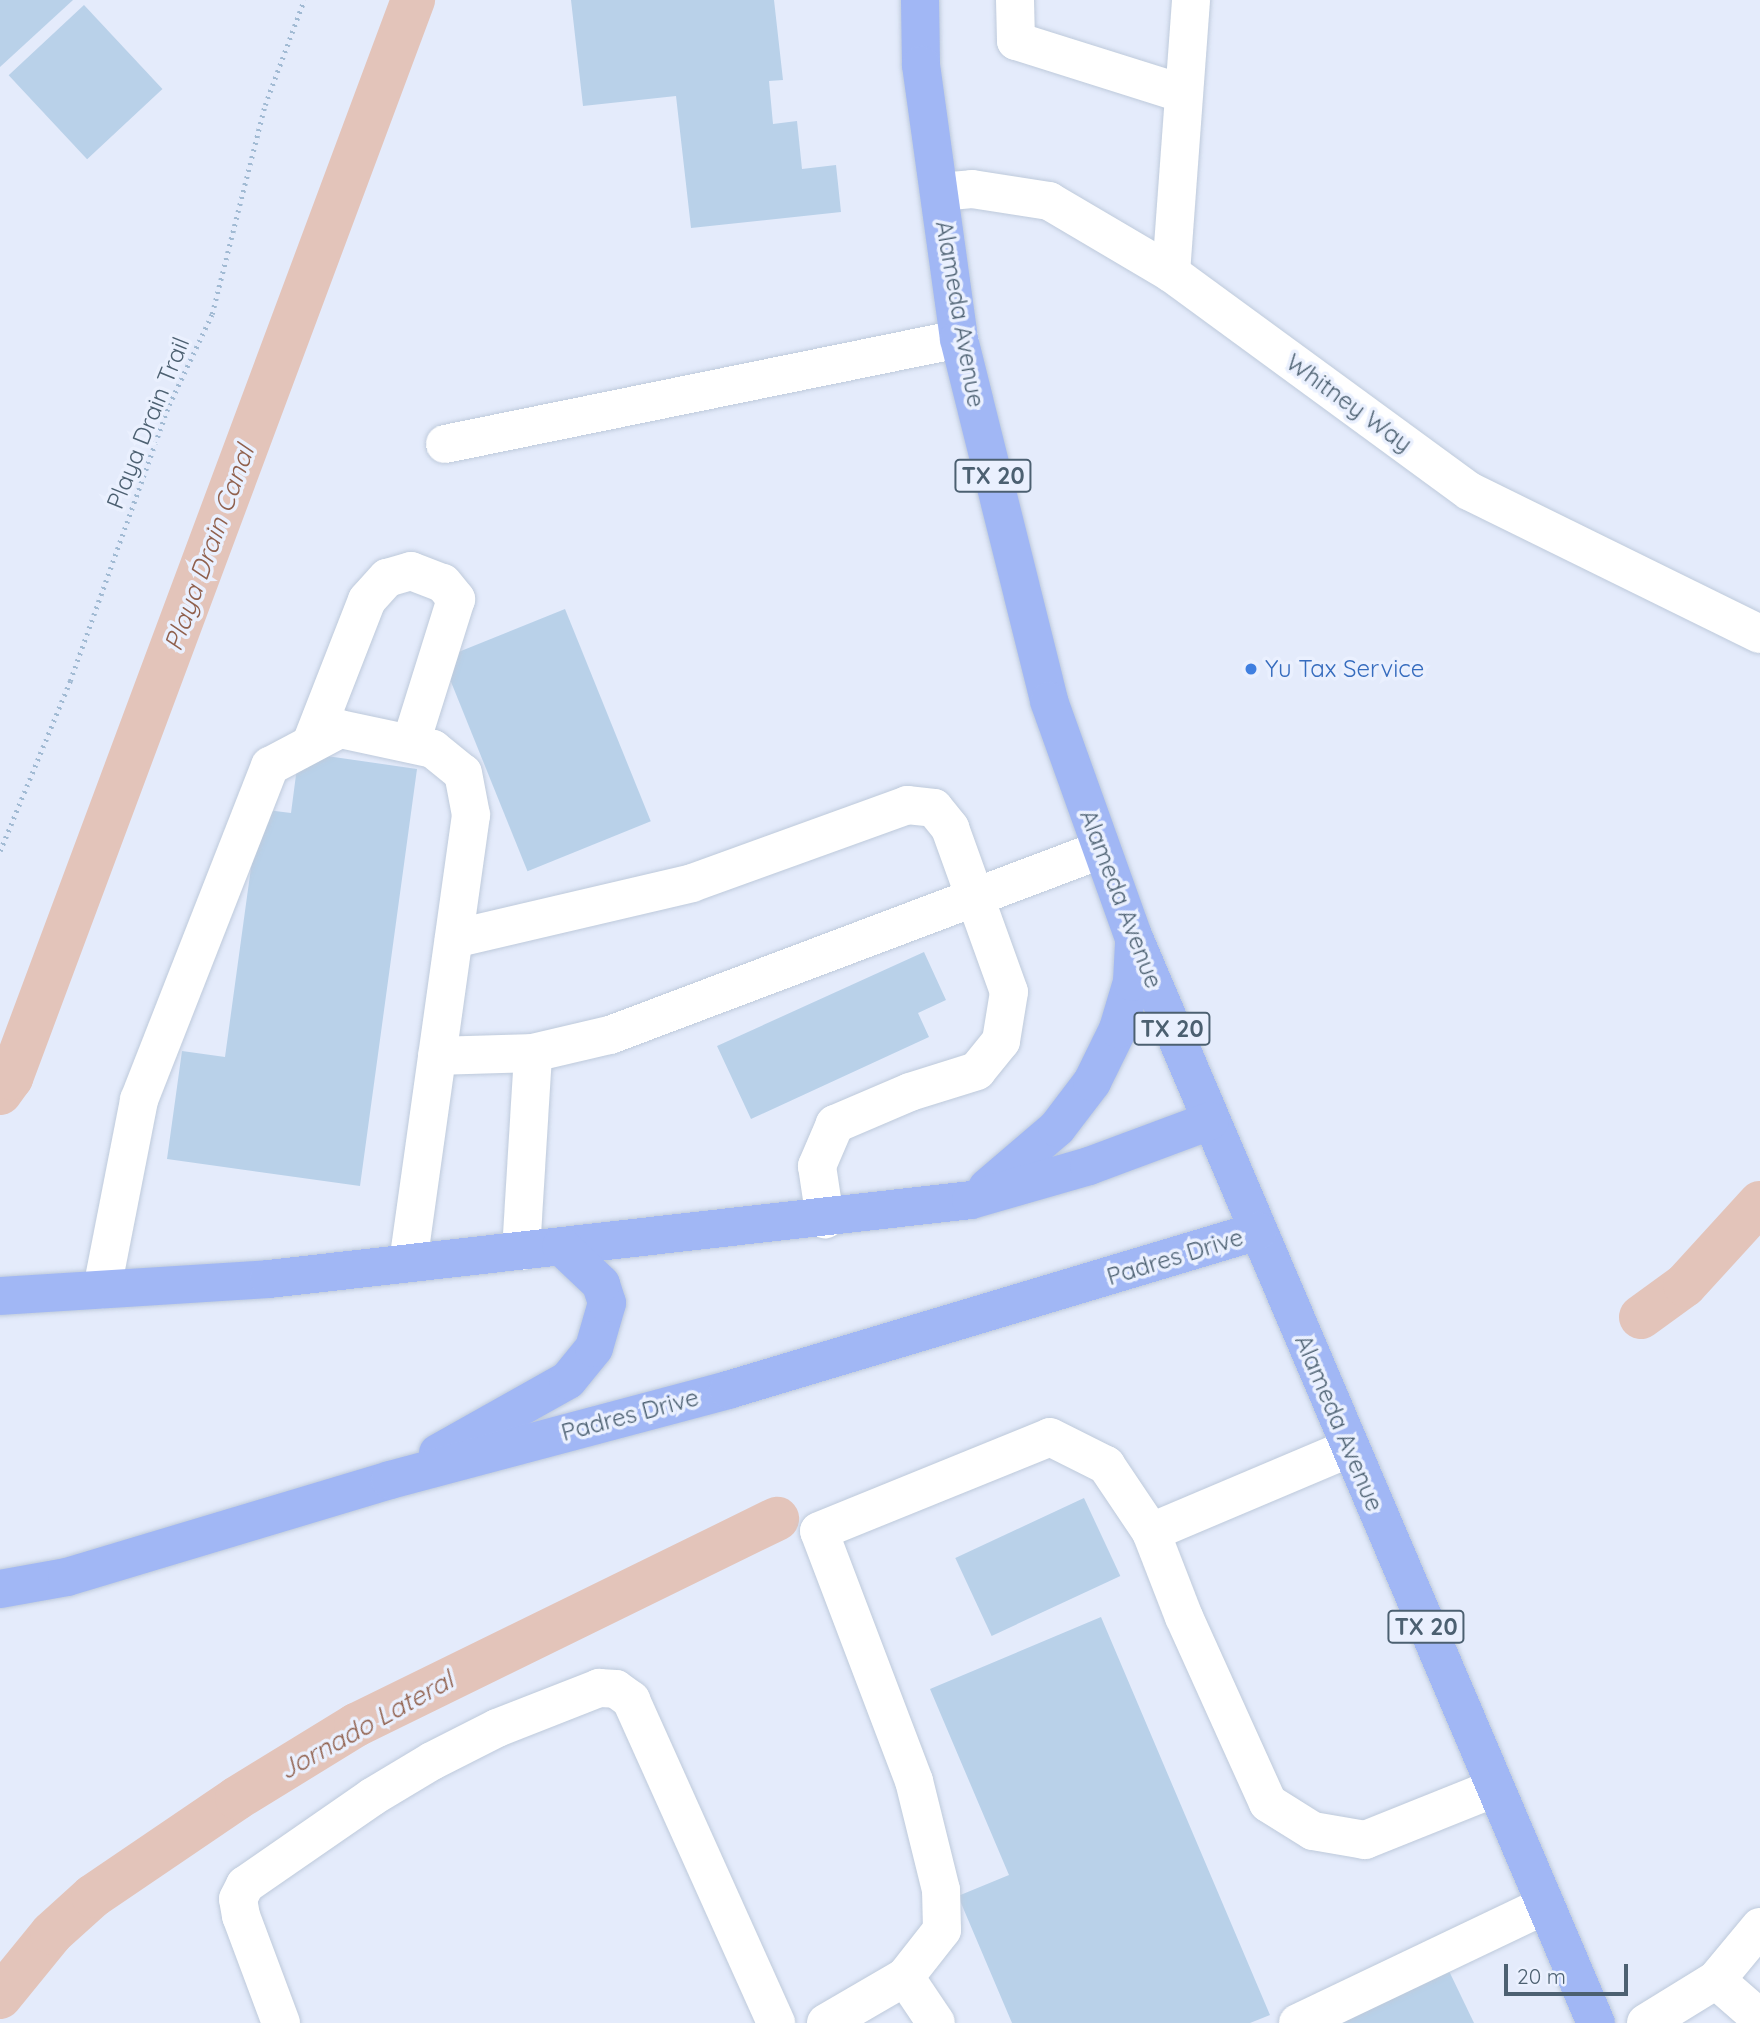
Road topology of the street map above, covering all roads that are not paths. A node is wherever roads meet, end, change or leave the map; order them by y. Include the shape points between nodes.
1 (920, 0) edge
2 (1015, 0) edge
3 (1191, 0) edge
4 (1184, 94) junction
5 (939, 192) junction
6 (1171, 273) junction
7 (959, 339) junction
8 (445, 444) dead end
9 (1760, 634) edge
10 (312, 741) junction
11 (411, 743) junction
12 (1100, 850) junction
13 (973, 899) junction
14 (1134, 938) junction
15 (454, 939) junction
16 (533, 1053) junction
17 (437, 1056) junction
18 (1210, 1121) junction
19 (971, 1200) junction
20 (825, 1219) junction
21 (1258, 1231) junction
22 (561, 1246) junction
23 (521, 1251) junction
24 (408, 1263) junction
25 (102, 1289) junction
26 (0, 1296) edge
27 (1350, 1448) junction
28 (390, 1480) junction
29 (1151, 1532) junction
30 (0, 1589) edge
31 (1495, 1788) junction
32 (1545, 1905) junction
33 (1760, 1927) edge
34 (905, 1977) junction
35 (1716, 1980) junction
36 (1758, 2015) edge
37 (281, 2023) edge
38 (776, 2023) edge
39 (826, 2023) edge
40 (936, 2023) edge
41 (1298, 2023) edge
42 (1596, 2023) edge
43 (1646, 2023) edge

1 - 5 main road, Alameda Avenue / TX 20 via 921,65
2 - 4 street via 1016,41
3 - 4 street
4 - 6 street
5 - 6 street, Whitney Way via 972,189 1049,201
5 - 7 main road, Alameda Avenue / TX 20
6 - 9 street, Whitney Way via 1469,491
7 - 8 street
7 - 12 main road, Alameda Avenue / TX 20 via 1049,701
10 - 11 street via 340,729
10 - 11 street via 368,600 387,578 411,571 443,583 456,600
10 - 25 street via 270,766 139,1100
11 - 15 street via 433,749 463,773 471,815
12 - 13 street
12 - 14 main road, Alameda Avenue / TX 20
13 - 15 street via 950,828 934,808 907,805 692,883
13 - 16 street via 610,1035
13 - 20 street via 1009,992 1001,1041 977,1071 910,1092 835,1124 817,1166
14 - 18 main road, Alameda Avenue / TX 20
14 - 19 main road via 1128,994 1118,1029 1092,1082 1057,1128
15 - 17 street
16 - 17 street
16 - 23 street
17 - 24 street
18 - 19 main road via 1088,1166
18 - 21 main road, Alameda Avenue / TX 20
19 - 20 main road
20 - 22 main road
21 - 27 main road, Alameda Avenue / TX 20
21 - 28 main road, Padres Drive via 727,1390
22 - 23 main road
22 - 28 main road via 601,1284 607,1303 594,1349 568,1380
23 - 24 main road
24 - 25 main road via 270,1279
25 - 26 main road
27 - 29 street
27 - 31 main road, Alameda Avenue / TX 20
28 - 30 main road, Padres Drive via 67,1577
29 - 31 street via 1268,1803 1313,1831 1365,1840
29 - 34 street via 1106,1465 1050,1437 819,1531 914,1781 941,1889 942,1930
31 - 32 main road, Alameda Avenue / TX 20
32 - 41 street
32 - 42 main road, Alameda Avenue / TX 20
33 - 35 street
34 - 39 street
34 - 40 street
35 - 36 street
35 - 43 street
37 - 38 street via 241,1916 238,1899 245,1885 432,1761 497,1728 599,1688 616,1689 631,1700

